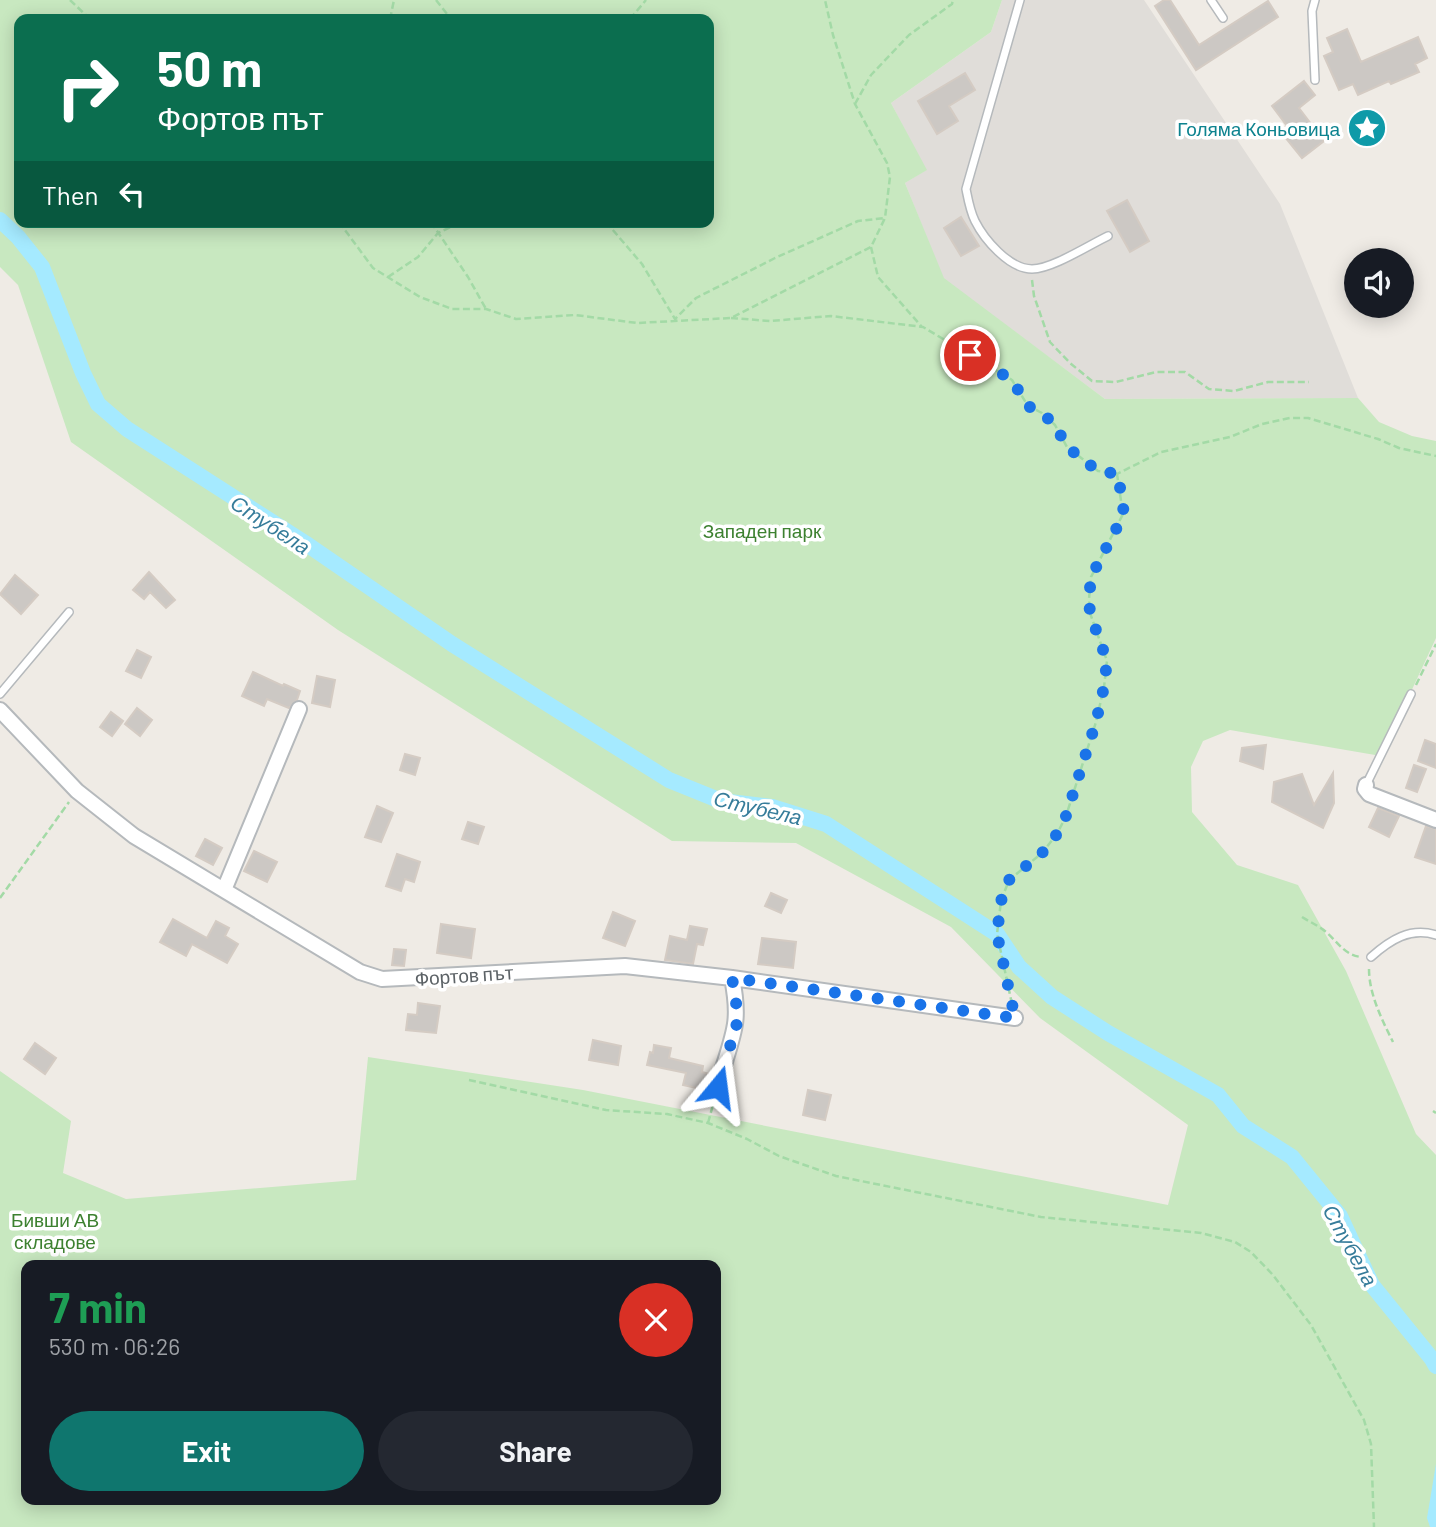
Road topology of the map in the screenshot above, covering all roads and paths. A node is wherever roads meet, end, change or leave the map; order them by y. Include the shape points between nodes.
1 (70, 0) edge
2 (436, 0) edge
3 (646, 0) edge
4 (825, 0) edge
5 (953, 0) edge
6 (1020, 0) edge
7 (1211, 0) edge
8 (1315, 0) edge
9 (85, 14) edge
10 (447, 14) edge
11 (634, 14) edge
12 (1223, 18) dead end
13 (1315, 80) dead end
14 (855, 104) junction
15 (885, 218) junction
16 (343, 228) edge
17 (435, 228) edge
18 (448, 228) edge
19 (611, 228) edge
20 (438, 233) junction
21 (1108, 236) dead end
22 (871, 247) junction
23 (1031, 269) junction
24 (388, 277) junction
25 (485, 309) junction
26 (731, 318) junction
27 (675, 319) junction
28 (923, 327) junction
29 (1309, 382) dead end
30 (1436, 456) edge
31 (1118, 474) junction
32 (69, 612) dead end
33 (1436, 644) edge
34 (0, 694) edge
35 (1411, 694) joint
36 (299, 709) dead end
37 (0, 710) edge
38 (1366, 785) joint
39 (77, 791) junction
40 (1436, 820) edge
41 (224, 890) junction
42 (0, 898) edge
43 (1302, 917) dead end
44 (1436, 935) edge
45 (1370, 957) junction
46 (732, 978) junction
47 (1015, 1018) joint
48 (1393, 1042) dead end
49 (723, 1068) joint
50 (469, 1080) dead end
51 (708, 1123) junction
52 (1374, 1527) edge

1 - 9 path
2 - 10 path
3 - 11 path
4 - 14 path
5 - 14 path via 909,35 871,75
6 - 23 lane via 966,189 973,218 989,244 1012,262
7 - 12 lane
8 - 13 lane
14 - 15 path via 887,163 890,177
15 - 22 path
15 - 27 path via 858,221 775,258 696,298
16 - 24 path via 373,268
17 - 20 path
18 - 20 path
19 - 27 path via 642,264
20 - 24 path via 418,257
20 - 25 path
21 - 23 lane
22 - 26 path
22 - 28 path via 878,277
23 - 29 path via 1034,296 1051,342 1092,381 1185,372 1209,389 1234,391 1268,382
24 - 25 path via 420,297 452,309
25 - 27 path via 516,318 575,315 637,323
26 - 27 path
26 - 28 path via 770,321 831,316
28 - 31 path via 1012,380 1028,406 1055,425 1067,447 1098,471
30 - 31 path via 1308,418 1290,418 1161,452
31 - 47 path via 1124,514 1091,577 1089,599 1107,661 1096,722 1057,834 1009,880 1001,901 997,934
32 - 34 lane
33 - 35 path
35 - 38 lane
36 - 41 street
37 - 39 street, Фортов път
38 - 40 street via 1369,793
39 - 41 street, Фортов път via 134,836
39 - 42 path
41 - 46 street, Фортов път via 360,972 382,979 625,966
43 - 45 path via 1342,949 1357,957
44 - 45 lane via 1399,936
45 - 48 path via 1370,987
46 - 47 street, Фортов път
46 - 49 street via 737,1023
49 - 51 path
50 - 51 path via 606,1110 667,1114
51 - 52 path via 836,1176 1041,1217 1201,1233 1235,1242 1273,1275 1311,1325 1364,1420 1371,1444

